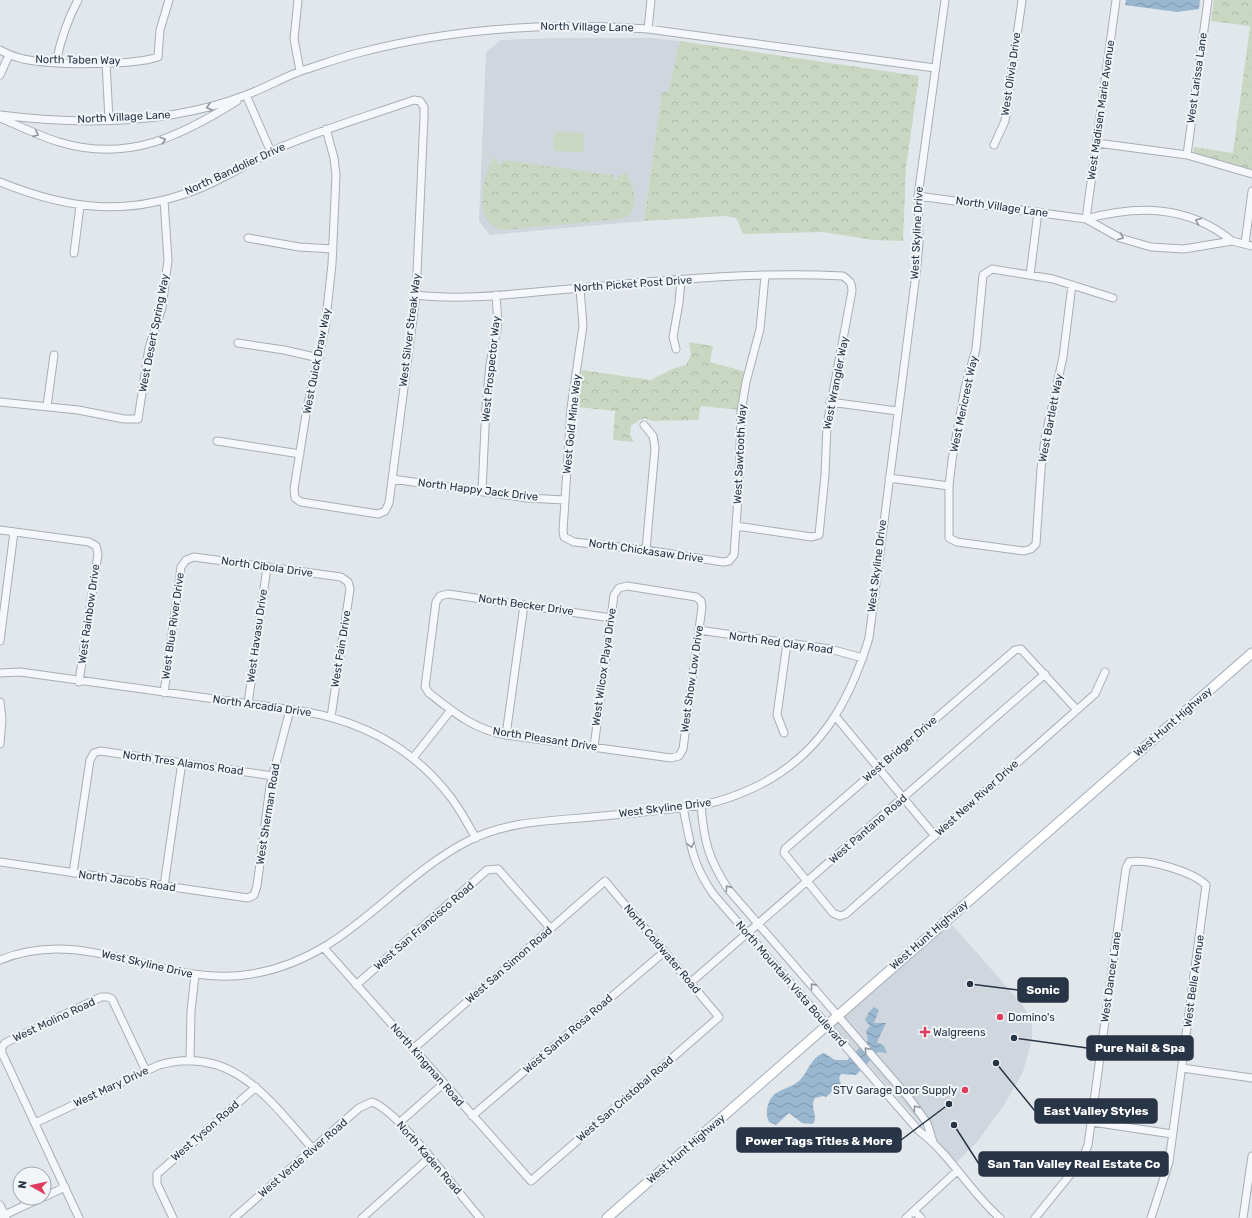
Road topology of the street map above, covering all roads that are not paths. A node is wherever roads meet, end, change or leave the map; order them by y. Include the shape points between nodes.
1 (78, 0) edge
2 (169, 0) edge
3 (298, 0) edge
4 (651, 0) edge
5 (944, 0) edge
6 (1022, 0) edge
7 (1116, 0) edge
8 (1208, 0) edge
9 (648, 29) junction
10 (0, 50) edge
11 (9, 55) junction
12 (56, 62) junction
13 (106, 62) junction
14 (935, 68) junction
15 (300, 71) junction
16 (0, 75) edge
17 (246, 95) junction
18 (420, 101) joint
19 (0, 116) edge
20 (109, 120) junction
21 (326, 129) junction
22 (1097, 143) junction
23 (994, 145) dead end
24 (271, 152) junction
25 (1187, 155) junction
26 (1252, 174) edge
27 (0, 182) edge
28 (1252, 191) edge
29 (918, 196) junction
30 (164, 200) junction
31 (80, 206) junction
32 (1038, 212) junction
33 (1086, 219) junction
34 (248, 238) dead end
35 (1232, 241) junction
36 (1248, 245) edge
37 (333, 249) junction
38 (74, 253) dead end
39 (765, 276) junction
40 (1030, 276) junction
41 (681, 280) junction
42 (849, 280) joint
43 (1072, 285) junction
44 (580, 288) junction
45 (416, 295) junction
46 (496, 295) junction
47 (1114, 298) dead end
48 (238, 343) dead end
49 (676, 349) dead end
50 (54, 355) dead end
51 (319, 358) junction
52 (0, 402) edge
53 (830, 402) junction
54 (47, 406) junction
55 (897, 411) junction
56 (644, 425) dead end
57 (217, 442) dead end
58 (300, 454) junction
59 (392, 478) junction
60 (889, 478) junction
61 (950, 486) junction
62 (482, 491) junction
63 (565, 500) junction
64 (385, 511) joint
65 (736, 526) junction
66 (0, 530) edge
67 (14, 532) junction
68 (564, 537) joint
69 (949, 538) joint
70 (646, 550) junction
71 (186, 560) joint
72 (729, 561) joint
73 (267, 567) junction
74 (348, 582) joint
75 (701, 600) joint
76 (524, 605) junction
77 (611, 618) junction
78 (699, 630) junction
79 (0, 641) edge
80 (787, 643) junction
81 (1252, 653) edge
82 (863, 658) junction
83 (1105, 672) dead end
84 (0, 673) edge
85 (1045, 674) junction
86 (79, 682) junction
87 (425, 687) joint
88 (164, 693) junction
89 (0, 702) edge
90 (248, 704) junction
91 (290, 710) junction
92 (451, 710) junction
93 (1077, 710) junction
94 (0, 713) edge
95 (331, 717) junction
96 (836, 717) junction
97 (784, 733) dead end
98 (506, 734) junction
99 (0, 744) edge
100 (594, 747) junction
101 (679, 756) joint
102 (413, 758) junction
103 (182, 762) junction
104 (878, 768) junction
105 (273, 776) junction
106 (903, 798) junction
107 (701, 805) junction
108 (683, 807) junction
109 (935, 836) junction
110 (476, 838) junction
111 (0, 862) edge
112 (1129, 862) joint
113 (73, 873) junction
114 (605, 881) joint
115 (807, 882) junction
116 (164, 886) junction
117 (254, 895) joint
118 (759, 924) junction
119 (550, 928) junction
120 (748, 934) junction
121 (324, 948) junction
122 (664, 952) junction
123 (0, 960) edge
124 (195, 975) junction
125 (690, 983) junction
126 (356, 985) junction
127 (839, 1016) junction
128 (719, 1017) joint
129 (828, 1026) junction
130 (413, 1050) junction
131 (190, 1061) junction
132 (1182, 1068) junction
133 (146, 1071) junction
134 (1252, 1078) edge
135 (443, 1084) junction
136 (256, 1087) junction
137 (374, 1103) joint
138 (472, 1116) junction
139 (1092, 1122) junction
140 (35, 1123) junction
141 (400, 1123) junction
142 (1172, 1134) junction
143 (933, 1142) junction
144 (313, 1149) junction
145 (1252, 1156) edge
146 (429, 1158) junction
147 (956, 1171) junction
148 (531, 1181) joint
149 (65, 1187) junction
150 (52, 1193) edge
151 (0, 1204) edge
152 (25, 1206) edge
153 (914, 1211) junction
154 (4, 1217) edge
155 (79, 1218) edge
156 (173, 1218) edge
157 (234, 1218) edge
158 (362, 1218) edge
159 (480, 1218) edge
160 (607, 1218) edge
161 (906, 1218) edge
162 (921, 1218) edge
163 (1000, 1218) edge
164 (1035, 1218) edge
165 (1151, 1218) edge
166 (1243, 1218) edge

1 - 12 street via 68,19
2 - 13 street, North Taben Way via 160,30 158,57 150,60
3 - 15 street via 294,39
4 - 9 street
5 - 14 street, West Skyline Drive
6 - 23 street, West Olivia Drive via 1005,121
7 - 22 street, West Madisen Marie Avenue
8 - 25 street, West Larissa Lane
9 - 14 street, North Village Lane
9 - 15 street, North Village Lane via 573,25 480,30 358,53
10 - 11 street, North Taben Way
11 - 12 street, North Taben Way via 22,59
11 - 16 street
12 - 13 street, North Taben Way
13 - 20 street
14 - 29 street, West Skyline Drive
15 - 17 street, North Village Lane
19 -> 17 street, North Village Lane via 61,143 92,148 129,148 179,135
17 -> 20 street, North Village Lane via 189,112
17 - 24 street
18 - 21 street, North Bandolier Drive via 414,100
18 - 45 street, West Silver Streak Way via 424,107 424,118
19 - 20 street, North Village Lane via 49,120
21 - 24 street, North Bandolier Drive
21 - 37 street, West Quick Draw Way via 336,175
22 - 25 street
22 - 33 street, West Madisen Marie Avenue
24 - 30 street, North Bandolier Drive via 203,187
25 - 26 street
27 - 31 street, North Bandolier Drive via 39,198
28 - 36 street
29 - 32 street, North Village Lane
29 - 55 street, West Skyline Drive via 918,257
30 - 31 street, North Bandolier Drive via 114,207
30 - 54 street, West Desert Spring Way via 168,260 162,308 150,348 138,419
31 - 38 street
32 - 33 street, North Village Lane
32 - 40 street
33 -> 35 street, North Village Lane via 1120,238 1151,247 1184,250
35 -> 33 street, North Village Lane via 1202,222 1161,211 1122,211
34 - 37 street via 299,247
35 - 36 street, North Village Lane
37 - 51 street, West Quick Draw Way via 327,314
39 - 41 street, North Picket Post Drive
39 - 42 street, North Picket Post Drive via 803,274 844,276
39 - 65 street, West Sawtooth Way via 760,329 741,412
40 - 43 street
40 - 61 street, West Mericrest Way via 992,269 983,274 976,349 958,423
41 - 44 street, North Picket Post Drive
41 - 49 street via 673,338
42 - 53 street, West Wrangler Way via 852,283 852,291
43 - 47 street
43 - 69 street, West Bartlett Way via 1063,357 1045,439 1036,544 1032,549 1024,551 957,542
44 - 46 street, North Picket Post Drive
44 - 63 street, West Gold Mine Way via 583,326 571,408
45 - 46 street, North Picket Post Drive via 454,299
45 - 59 street, West Silver Streak Way
46 - 62 street, West Prospector Way via 498,323 490,364 486,406
48 - 51 street
50 - 54 street
51 - 58 street, West Quick Draw Way via 307,408
52 - 54 street
53 - 55 street
53 - 65 street, West Wrangler Way via 819,535 812,537
55 - 60 street, West Skyline Drive
56 - 70 street via 653,436 655,448
57 - 58 street
58 - 64 street, West Quick Draw Way via 295,498 301,502 378,514
59 - 62 street, North Happy Jack Drive
59 - 64 street, West Silver Streak Way
60 - 61 street
60 - 82 street, West Skyline Drive via 869,638
61 - 69 street, West Mericrest Way
62 - 63 street, North Happy Jack Drive via 527,498
63 - 68 street, West Gold Mine Way
65 - 72 street, West Sawtooth Way via 734,555
66 - 67 street
67 - 79 street
67 - 86 street, West Rainbow Drive via 89,542 96,546 98,554
68 - 70 street, North Chickasaw Drive via 574,542
70 - 72 street, North Chickasaw Drive
71 - 73 street, North Cibola Drive via 194,557
71 - 88 street, West Blue River Drive via 181,567
73 - 74 street, North Cibola Drive via 341,577
73 - 90 street, West Havasu Drive
74 - 95 street, West Fain Drive via 350,589
75 - 77 street, West Wilcox Playa Drive via 688,595 627,586 619,588 614,595
75 - 78 street, West Show Low Drive
76 - 77 street, North Becker Drive
76 - 87 street, North Becker Drive via 448,594 440,596 436,602
76 - 98 street
77 - 100 street, West Wilcox Playa Drive
78 - 80 street, North Red Clay Road
78 - 101 street, West Show Low Drive via 683,749
80 - 82 street, North Red Clay Road via 830,649
80 - 97 street via 777,715
81 - 127 main road, West Hunt Highway
82 - 96 street, West Skyline Drive via 847,698
83 - 93 street, West New River Drive via 1095,694
84 - 86 street, North Arcadia Drive via 20,672
85 - 93 street
85 - 104 street, West Bridger Drive via 1020,649 1015,650
85 - 106 street, West Pantano Road
86 - 88 street, North Arcadia Drive
87 - 92 street, North Pleasant Drive
88 - 90 street, North Arcadia Drive
89 - 94 street
90 - 91 street, North Arcadia Drive
91 - 95 street, North Arcadia Drive
91 - 105 street, West Sherman Road
92 - 98 street, North Pleasant Drive via 475,726 494,733
92 - 102 street
93 - 109 street, West New River Drive
94 - 99 street
95 - 102 street, North Arcadia Drive via 351,723
96 - 104 street
96 - 107 street, West Skyline Drive via 822,737 772,779 741,794
98 - 100 street, North Pleasant Drive
100 - 101 street, North Pleasant Drive via 671,758
102 - 110 street, North Arcadia Drive via 453,799
103 - 105 street, North Tres Alamos Road
103 - 113 street, North Tres Alamos Road via 100,751 94,754 90,760
103 - 116 street
104 - 106 street
104 - 115 street, West Bridger Drive via 785,849 784,853
105 - 117 street, West Sherman Road
106 - 109 street
106 - 115 street, West Pantano Road
107 - 108 street, West Skyline Drive
118 -> 107 street, North Mountain Vista Boulevard via 717,872 703,834
108 - 110 street, West Skyline Drive via 536,822
108 -> 120 street, North Mountain Vista Boulevard via 698,872
109 - 115 street, West New River Drive via 846,914 840,916 833,913
110 - 121 street, West Skyline Drive via 439,858
111 - 113 street, North Jacobs Road
112 - 132 street, West Belle Avenue via 1138,860 1162,865 1200,879 1206,885
112 - 139 street, West Dancer Lane via 1126,868
113 - 116 street, North Jacobs Road
114 - 119 street, West San Simon Road
114 - 122 street, North Coldwater Road
115 - 118 street, West Pantano Road
116 - 117 street, North Jacobs Road via 248,898
118 - 120 street, West Pantano Road
127 -> 118 street, North Mountain Vista Boulevard
119 - 126 street, West San Francisco Road via 498,869 487,870
119 - 130 street, West San Simon Road
120 - 125 street, West Pantano Road
120 - 129 street, North Mountain Vista Boulevard
121 - 124 street, West Skyline Drive via 272,970 231,976
121 - 126 street, North Kingman Road
122 - 125 street, North Coldwater Road
122 - 138 street, West Santa Rosa Road
123 - 124 street, West Skyline Drive via 39,949 72,948
124 - 131 street
125 - 128 street, North Coldwater Road
126 - 130 street, North Kingman Road
127 - 129 main road, West Hunt Highway
143 -> 127 street, North Mountain Vista Boulevard via 927,1123
128 - 148 street, West San Cristobal Road
129 - 143 street, North Mountain Vista Boulevard via 919,1131
129 - 160 main road, West Hunt Highway
130 - 135 street, North Kingman Road
131 - 133 street, West Mary Drive via 168,1063
131 - 136 street via 226,1067
132 - 134 street
132 - 142 street, West Belle Avenue
133 - 140 street, West Mary Drive
133 - 140 street, West Molino Road via 112,999 101,997 18,1036 2,1047 2,1053
135 - 138 street, North Kingman Road
135 - 141 street
136 - 144 street
136 - 156 street, West Tyson Road via 159,1171 157,1184
137 - 141 street, North Kaden Road via 380,1105
137 - 144 street, West Verde River Road via 359,1108
138 - 148 street, North Kingman Road
139 - 142 street
139 - 164 street, West Dancer Lane via 1082,1160
140 - 149 street
141 - 146 street, North Kaden Road
142 - 165 street, West Belle Avenue via 1169,1162
143 - 147 street, North Mountain Vista Boulevard
144 - 157 street, West Verde River Road
145 - 166 street
146 - 158 street
146 - 159 street, North Kaden Road
147 - 153 street
147 - 163 street, North Mountain Vista Boulevard
149 - 150 street
149 - 155 street
151 - 154 street
152 - 154 street
153 - 161 street
153 - 162 street

